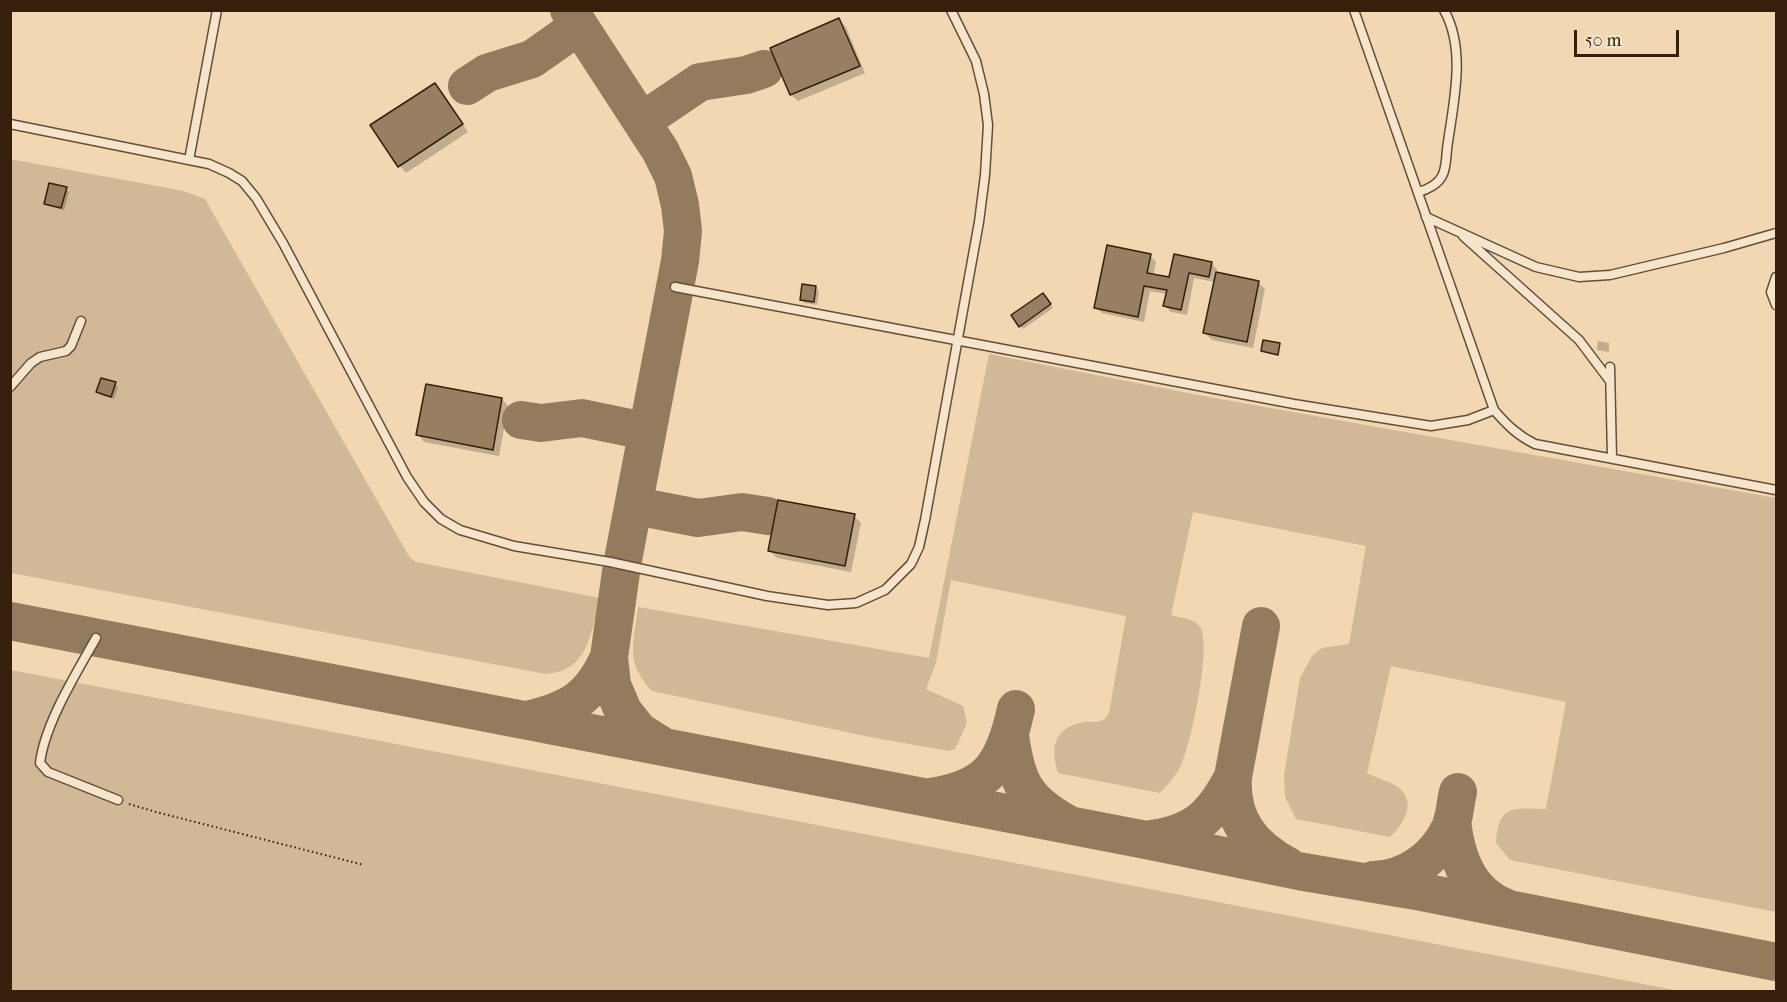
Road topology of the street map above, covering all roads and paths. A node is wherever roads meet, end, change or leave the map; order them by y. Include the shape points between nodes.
1 (217, 10) edge
2 (951, 10) edge
3 (1354, 10) edge
4 (1444, 10) edge
5 (10, 124) edge
6 (189, 160) junction
7 (1418, 192) junction
8 (1426, 217) junction
9 (1457, 231) junction
10 (1776, 233) edge
11 (1776, 277) edge
12 (675, 287) dead end
13 (1776, 305) edge
14 (81, 321) dead end
15 (957, 340) junction
16 (1610, 367) dead end
17 (1610, 381) junction
18 (10, 387) edge
19 (1494, 410) junction
20 (1612, 458) junction
21 (1776, 490) edge
22 (96, 638) dead end
23 (118, 800) joint
24 (364, 865) dead end

1 - 6 lane
2 - 15 lane via 976,62 988,124 979,222
3 - 7 lane
4 - 7 lane via 1455,38 1457,58 1443,175 1428,190
5 - 6 lane
6 - 15 lane via 229,173 256,198 424,502 460,530 514,546 828,605 855,603 885,590 911,564 919,547
7 - 8 lane
8 - 9 lane
8 - 19 lane
9 - 10 lane via 1536,267 1578,277 1610,275
9 - 17 lane via 1579,340
11 - 13 lane via 1771,292
12 - 15 lane
14 - 18 lane via 66,351 40,357
15 - 19 lane via 1431,426 1468,420
16 - 17 lane
17 - 20 lane
19 - 20 lane via 1508,427 1535,444
20 - 21 lane
22 - 23 lane via 67,690 42,746 40,763 48,772
23 - 24 path

